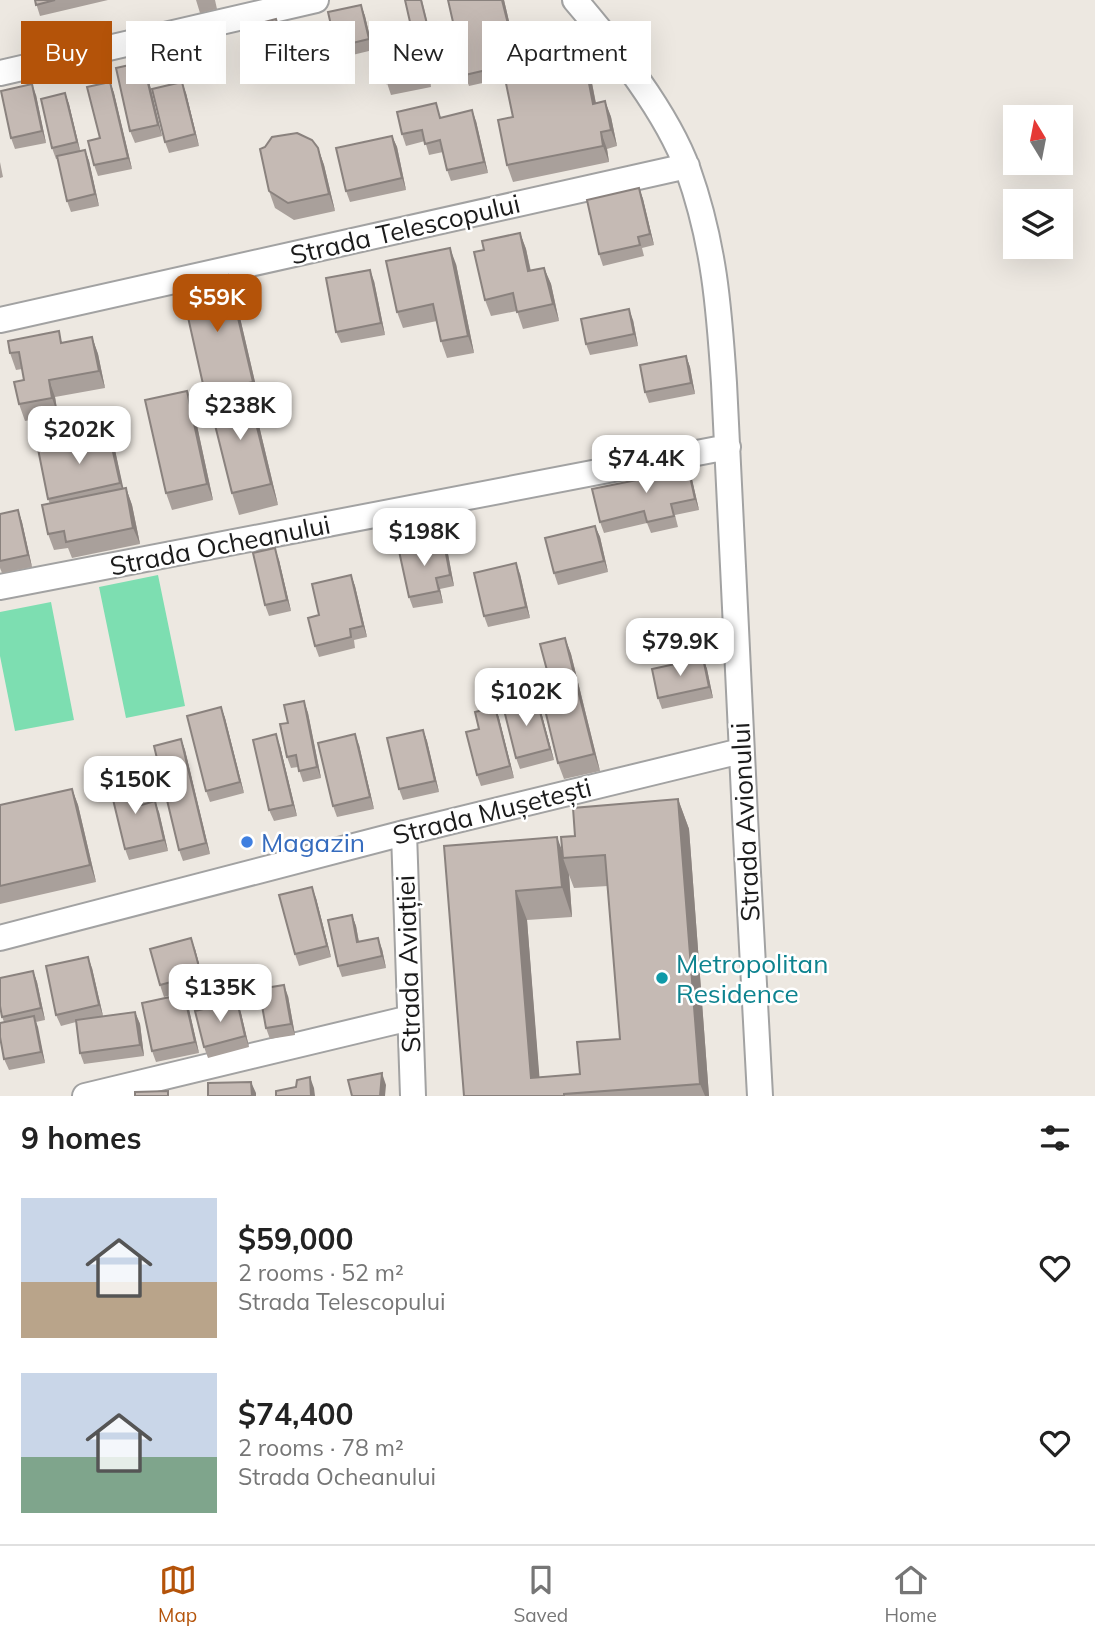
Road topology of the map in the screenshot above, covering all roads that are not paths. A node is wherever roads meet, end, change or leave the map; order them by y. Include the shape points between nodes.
1 (316, 0) edge
2 (575, 0) edge
3 (0, 73) edge
4 (687, 166) junction
5 (0, 320) edge
6 (728, 447) junction
7 (0, 587) edge
8 (741, 751) junction
9 (404, 833) junction
10 (0, 938) edge
11 (410, 1018) junction
12 (85, 1096) edge
13 (412, 1096) edge
14 (760, 1096) edge

1 - 3 street
2 - 4 street, Strada Avionului via 657,108
4 - 5 street, Strada Telescopului
4 - 6 street, Strada Avionului via 712,257
6 - 7 street, Strada Ocheanului
6 - 8 street, Strada Avionului
8 - 9 street, Strada Mușetești
8 - 14 street, Strada Avionului
9 - 10 street, Strada Mușetești
9 - 11 street, Strada Aviației
11 - 12 street
11 - 13 street, Strada Aviației

